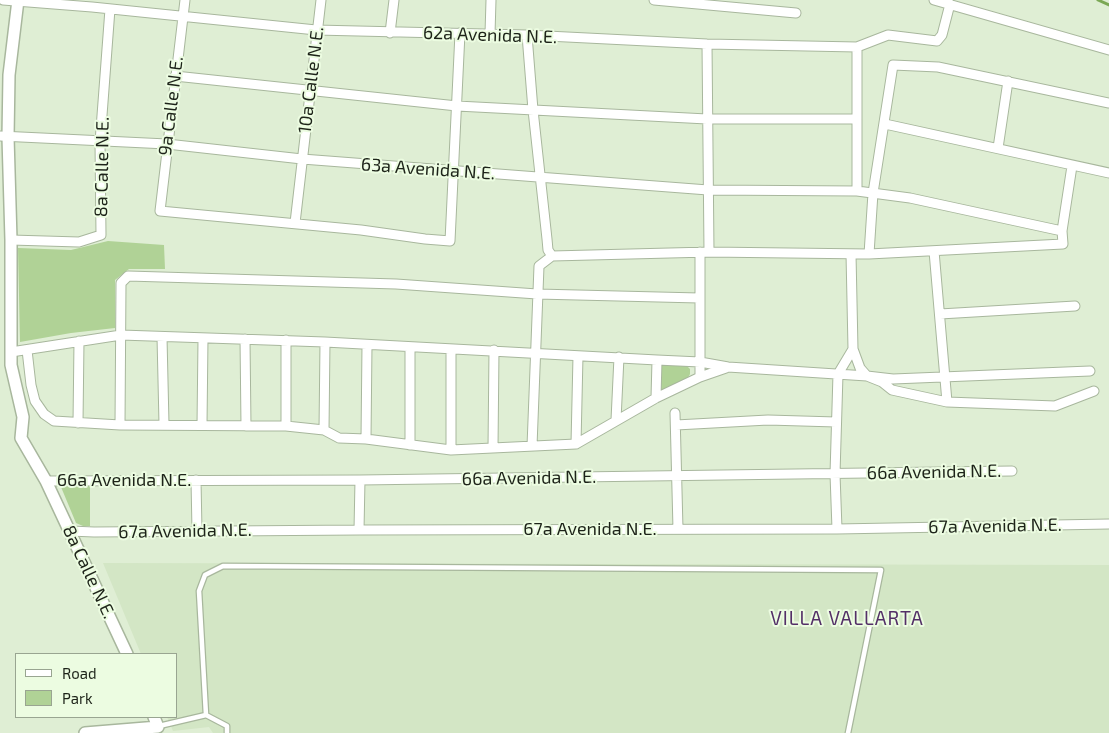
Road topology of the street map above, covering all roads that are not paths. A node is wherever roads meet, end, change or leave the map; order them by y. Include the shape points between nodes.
1 (2, 0) edge
2 (184, 0) edge
3 (321, 0) edge
4 (394, 0) edge
5 (491, 0) edge
6 (654, 0) edge
7 (934, 0) edge
8 (18, 1) edge
9 (94, 3) edge
10 (950, 4) junction
11 (110, 9) junction
12 (796, 12) dead end
13 (182, 17) junction
14 (316, 30) junction
15 (390, 32) junction
16 (460, 33) junction
17 (490, 34) junction
18 (527, 35) junction
19 (707, 44) junction
20 (857, 47) junction
21 (1109, 50) edge
22 (175, 76) junction
23 (1008, 81) junction
24 (310, 90) junction
25 (1109, 103) edge
26 (457, 106) junction
27 (532, 110) junction
28 (707, 119) junction
29 (857, 119) junction
30 (885, 124) junction
31 (4, 136) edge
32 (100, 142) junction
33 (167, 144) junction
34 (998, 148) junction
35 (302, 159) junction
36 (1072, 166) junction
37 (454, 172) junction
38 (1109, 173) edge
39 (540, 177) junction
40 (708, 190) junction
41 (857, 191) junction
42 (873, 193) junction
43 (295, 223) junction
44 (1062, 231) junction
45 (11, 240) junction
46 (934, 250) junction
47 (704, 252) junction
48 (851, 254) junction
49 (869, 254) junction
50 (552, 256) junction
51 (537, 294) junction
52 (699, 298) junction
53 (1075, 306) dead end
54 (940, 314) junction
55 (121, 335) junction
56 (162, 336) junction
57 (203, 339) junction
58 (245, 339) junction
59 (286, 340) junction
60 (79, 341) junction
61 (325, 342) junction
62 (367, 345) junction
63 (410, 347) junction
64 (451, 349) junction
65 (853, 349) junction
66 (27, 350) junction
67 (494, 350) junction
68 (11, 352) junction
69 (536, 353) junction
70 (578, 356) junction
71 (619, 358) junction
72 (658, 360) junction
73 (700, 362) junction
74 (728, 368) junction
75 (1090, 371) dead end
76 (867, 376) junction
77 (700, 377) junction
78 (945, 377) junction
79 (837, 381) junction
80 (1094, 391) dead end
81 (656, 398) junction
82 (947, 402) junction
83 (675, 413) dead end
84 (616, 420) junction
85 (836, 422) junction
86 (78, 423) junction
87 (164, 424) junction
88 (120, 425) junction
89 (202, 425) junction
90 (676, 425) junction
91 (246, 426) junction
92 (286, 426) junction
93 (324, 430) junction
94 (366, 439) junction
95 (576, 444) junction
96 (410, 446) junction
97 (532, 446) junction
98 (492, 448) junction
99 (451, 450) junction
100 (1012, 472) dead end
101 (835, 474) junction
102 (677, 476) junction
103 (196, 480) junction
104 (360, 480) junction
105 (46, 481) junction
106 (1109, 524) edge
107 (837, 528) junction
108 (678, 529) junction
109 (359, 530) junction
110 (70, 531) junction
111 (197, 531) junction
112 (126, 653) edge
113 (206, 715) junction
114 (157, 726) edge
115 (85, 733) edge
116 (227, 733) edge
117 (848, 733) edge

1 - 8 street, 62a Avenida N.E.
2 - 13 street, 9a Calle N.E.
3 - 14 street, 10a Calle N.E.
4 - 15 street
5 - 17 street
6 - 12 street
7 - 10 street
8 - 9 street, 62a Avenida N.E.
8 - 31 street
9 - 11 street, 62a Avenida N.E.
10 - 20 street, 62a Avenida N.E. via 942,35 937,41 888,35
10 - 21 street
11 - 13 street, 62a Avenida N.E.
11 - 32 street, 8a Calle N.E.
13 - 14 street, 62a Avenida N.E.
13 - 22 street, 9a Calle N.E.
14 - 15 street, 62a Avenida N.E.
14 - 24 street, 10a Calle N.E.
15 - 16 street, 62a Avenida N.E.
16 - 17 street, 62a Avenida N.E.
16 - 26 street
17 - 18 street, 62a Avenida N.E.
18 - 19 street, 62a Avenida N.E.
18 - 27 street
19 - 20 street, 62a Avenida N.E.
19 - 28 street
20 - 29 street
22 - 24 street
22 - 33 street, 9a Calle N.E.
23 - 25 street
23 - 30 street via 938,67 893,65
23 - 34 street
24 - 26 street
24 - 35 street, 10a Calle N.E.
26 - 27 street
26 - 37 street
27 - 28 street
27 - 39 street
28 - 29 street
28 - 40 street
29 - 41 street
30 - 34 street
30 - 42 street
31 - 32 street, 63a Avenida N.E.
31 - 45 street
32 - 33 street, 63a Avenida N.E.
32 - 45 street, 8a Calle N.E. via 101,235 79,242
33 - 35 street, 63a Avenida N.E.
33 - 43 street, 9a Calle N.E. via 160,211
34 - 36 street
35 - 37 street, 63a Avenida N.E.
35 - 43 street, 10a Calle N.E.
36 - 38 street
36 - 44 street
37 - 39 street, 63a Avenida N.E.
37 - 43 street via 450,241
39 - 40 street, 63a Avenida N.E.
39 - 50 street via 548,250
40 - 41 street, 63a Avenida N.E.
40 - 47 street
41 - 42 street, 63a Avenida N.E.
42 - 44 street, 63a Avenida N.E.
42 - 49 street
44 - 46 street via 1063,244
45 - 68 street
46 - 49 street
46 - 54 street
47 - 48 street
47 - 50 street
47 - 52 street
48 - 49 street
48 - 65 street
50 - 51 street via 539,266
51 - 52 street
51 - 55 street via 396,284 128,276 121,283
51 - 69 street
52 - 73 street
53 - 54 street
54 - 78 street
55 - 56 street
55 - 60 street
55 - 88 street
56 - 57 street
56 - 87 street
57 - 58 street
57 - 89 street
58 - 59 street
58 - 91 street
59 - 61 street
59 - 92 street
60 - 66 street
60 - 86 street
61 - 62 street
61 - 93 street
62 - 63 street
62 - 94 street
63 - 64 street
63 - 96 street
64 - 67 street
64 - 99 street
65 - 76 street via 860,368
65 - 79 street
66 - 68 street
66 - 86 street via 35,401 44,414 54,421
67 - 69 street
67 - 98 street
68 - 105 street, 8a Calle N.E. via 23,417 22,438
69 - 70 street
69 - 97 street
70 - 71 street
70 - 95 street
71 - 72 street
71 - 84 street
72 - 73 street
72 - 81 street
73 - 74 street
73 - 77 street
74 - 77 street
74 - 79 street
75 - 78 street
76 - 78 street via 893,379
76 - 79 street
76 - 82 street via 892,390
77 - 81 street
78 - 82 street
79 - 85 street
80 - 82 street via 1055,406
81 - 84 street
83 - 90 street
84 - 95 street
85 - 90 street via 768,420
85 - 101 street
86 - 88 street
87 - 88 street
87 - 89 street
89 - 91 street
90 - 102 street
91 - 92 street
92 - 93 street
93 - 94 street via 339,438
94 - 96 street
95 - 97 street
96 - 99 street
97 - 98 street
98 - 99 street
100 - 101 street, 66a Avenida N.E.
101 - 102 street, 66a Avenida N.E.
101 - 107 street
102 - 104 street, 66a Avenida N.E.
102 - 108 street
103 - 104 street, 66a Avenida N.E.
103 - 105 street, 66a Avenida N.E.
103 - 111 street
104 - 109 street
105 - 110 street, 8a Calle N.E.
106 - 107 street, 67a Avenida N.E.
107 - 108 street, 67a Avenida N.E.
108 - 109 street, 67a Avenida N.E.
109 - 111 street, 67a Avenida N.E.
110 - 111 street, 67a Avenida N.E.
110 - 112 street, 8a Calle N.E.
113 - 114 lane
113 - 116 lane via 227,726
113 - 117 lane via 199,591 205,575 223,566 882,570
114 - 115 street

